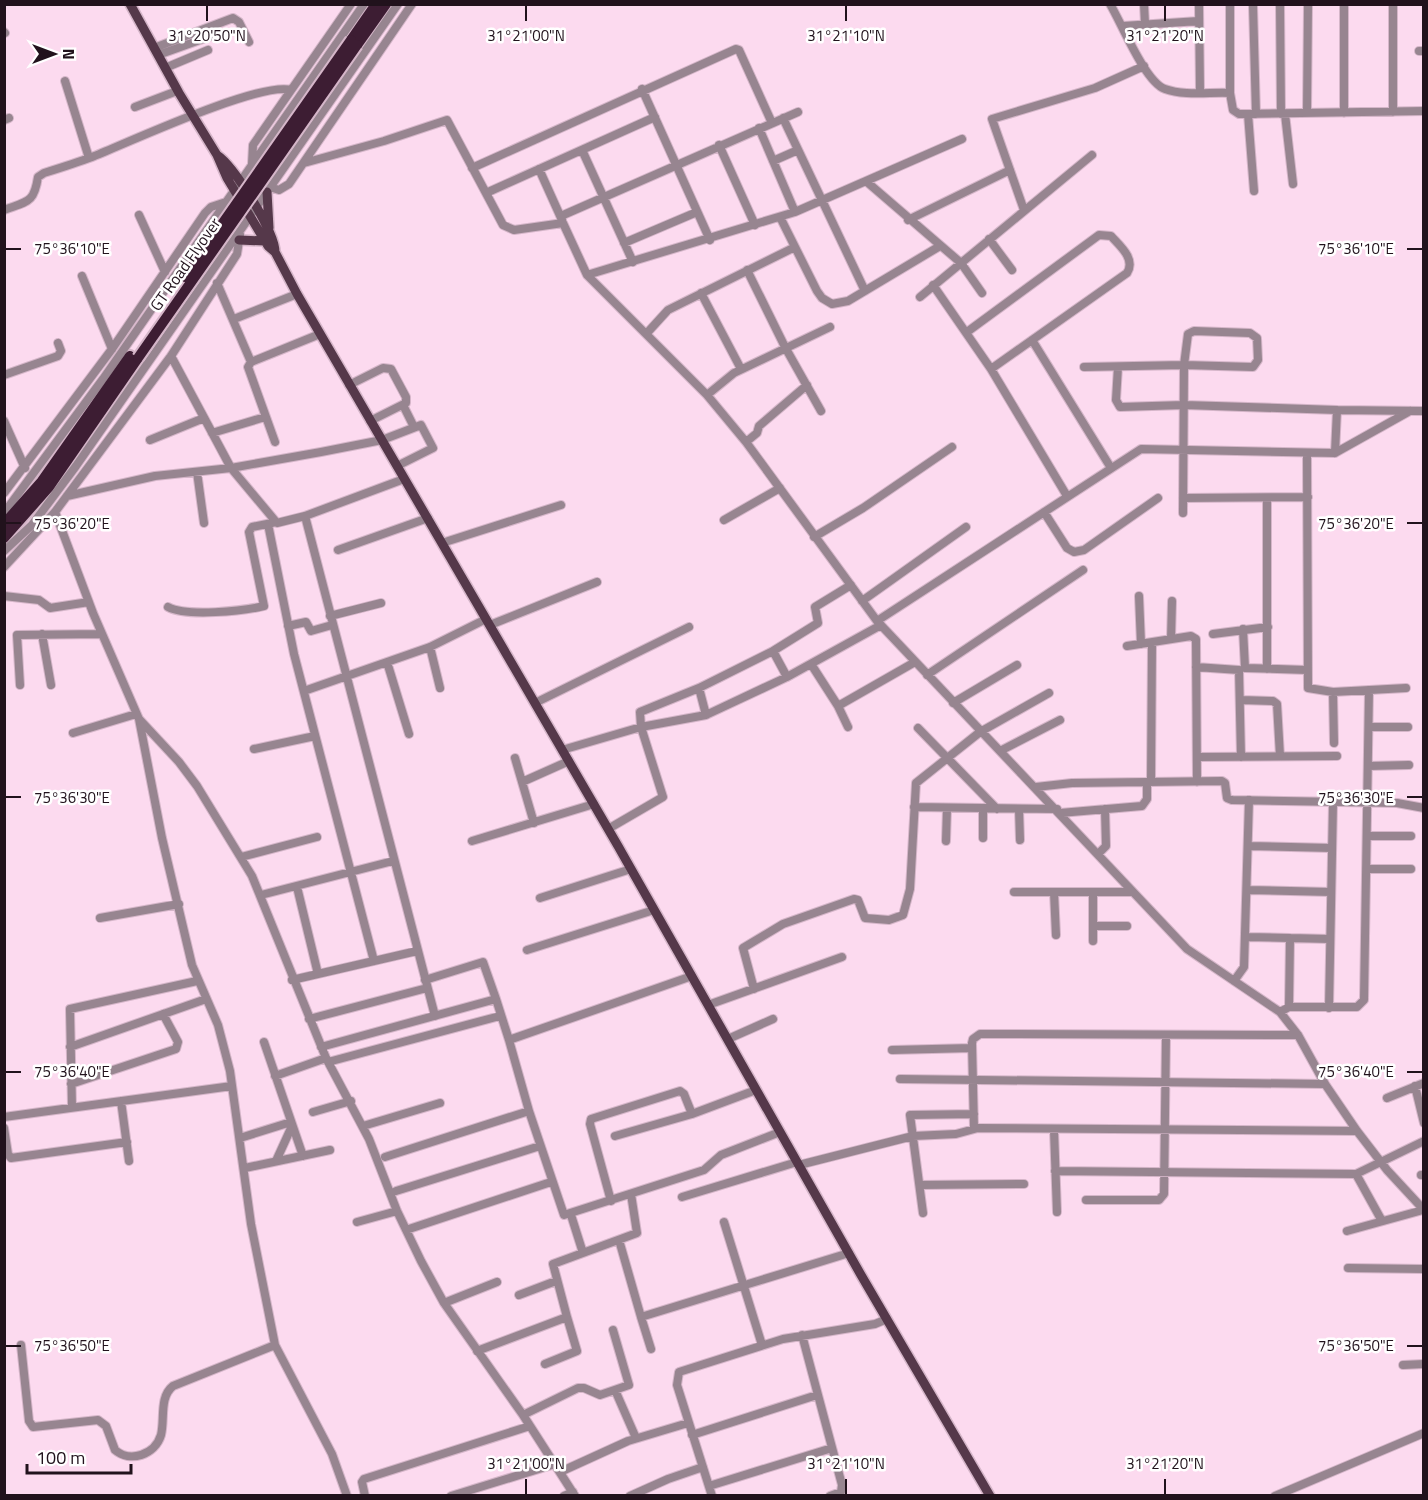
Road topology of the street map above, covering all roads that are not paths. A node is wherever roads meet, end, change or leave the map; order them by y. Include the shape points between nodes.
1 (130, 4) edge
2 (351, 4) edge
3 (364, 4) edge
4 (376, 4) edge
5 (386, 4) edge
6 (398, 4) edge
7 (412, 4) edge
8 (1110, 4) edge
9 (1144, 4) edge
10 (1199, 4) edge
11 (1230, 4) edge
12 (1280, 4) edge
13 (1308, 4) edge
14 (1344, 4) edge
15 (1393, 4) edge
16 (1253, 5) edge
17 (1199, 21) junction
18 (1145, 24) junction
19 (1123, 26) junction
20 (211, 36) dead end
21 (249, 42) dead end
22 (354, 43) junction
23 (208, 50) dead end
24 (156, 51) junction
25 (1144, 66) junction
26 (165, 68) junction
27 (65, 81) dead end
28 (642, 89) junction
29 (291, 90) junction
30 (177, 91) junction
31 (1200, 92) junction
32 (1230, 93) junction
33 (135, 107) dead end
34 (1424, 111) edge
35 (798, 112) dead end
36 (1393, 112) junction
37 (1307, 113) junction
38 (1344, 113) junction
39 (1252, 114) junction
40 (1283, 114) junction
41 (193, 117) junction
42 (655, 117) junction
43 (783, 118) junction
44 (772, 123) junction
45 (759, 128) junction
46 (962, 139) dead end
47 (719, 145) junction
48 (582, 150) junction
49 (798, 150) junction
50 (1092, 154) dead end
51 (89, 158) junction
52 (773, 161) junction
53 (304, 163) junction
54 (252, 164) junction
55 (676, 165) junction
56 (472, 168) junction
57 (539, 169) junction
58 (1010, 170) junction
59 (867, 182) junction
60 (1293, 184) dead end
61 (236, 185) junction
62 (268, 189) junction
63 (1254, 191) dead end
64 (486, 193) junction
65 (603, 198) junction
66 (822, 200) junction
67 (226, 202) junction
68 (4, 210) edge
69 (1024, 210) junction
70 (253, 212) junction
71 (697, 212) junction
72 (795, 212) junction
73 (139, 215) dead end
74 (780, 217) junction
75 (562, 220) junction
76 (908, 220) junction
77 (755, 225) junction
78 (240, 235) junction
79 (267, 237) junction
80 (989, 239) junction
81 (710, 240) junction
82 (624, 243) junction
83 (940, 246) junction
84 (795, 247) junction
85 (633, 262) junction
86 (960, 263) junction
87 (747, 270) junction
88 (1012, 270) dead end
89 (165, 272) junction
90 (587, 275) junction
91 (82, 276) dead end
92 (217, 283) junction
93 (933, 285) junction
94 (865, 291) junction
95 (701, 293) junction
96 (982, 293) dead end
97 (297, 294) junction
98 (920, 297) dead end
99 (234, 319) junction
100 (830, 327) dead end
101 (967, 332) junction
102 (647, 333) junction
103 (320, 334) junction
104 (1032, 340) junction
105 (58, 343) dead end
106 (785, 347) junction
107 (111, 349) junction
108 (135, 356) junction
109 (171, 356) junction
110 (251, 362) junction
111 (1184, 364) junction
112 (1084, 367) dead end
113 (1118, 367) junction
114 (741, 369) junction
115 (991, 369) junction
116 (4, 375) edge
117 (349, 385) junction
118 (807, 385) junction
119 (708, 395) junction
120 (403, 405) junction
121 (1184, 405) junction
122 (1337, 410) junction
123 (821, 411) dead end
124 (1410, 411) junction
125 (1424, 411) edge
126 (265, 417) junction
127 (204, 418) junction
128 (370, 421) junction
129 (4, 422) edge
130 (414, 426) junction
131 (212, 433) junction
132 (150, 440) dead end
133 (382, 440) junction
134 (275, 442) dead end
135 (746, 442) junction
136 (16, 446) junction
137 (952, 447) dead end
138 (4, 448) edge
139 (1184, 450) junction
140 (1307, 453) junction
141 (1335, 453) junction
142 (397, 466) junction
143 (25, 468) junction
144 (231, 468) junction
145 (1111, 468) junction
146 (196, 472) junction
147 (404, 479) junction
148 (780, 488) junction
149 (4, 493) edge
150 (67, 495) junction
151 (1067, 496) junction
152 (1308, 497) junction
153 (1158, 498) dead end
154 (1183, 498) junction
155 (1267, 498) junction
156 (561, 505) dead end
157 (55, 512) junction
158 (1044, 512) junction
159 (4, 513) edge
160 (1183, 513) dead end
161 (305, 516) junction
162 (428, 518) junction
163 (724, 520) dead end
164 (277, 523) junction
165 (4, 524) edge
166 (204, 524) dead end
167 (268, 524) junction
168 (966, 527) dead end
169 (814, 537) junction
170 (4, 538) edge
171 (442, 543) junction
172 (338, 550) dead end
173 (4, 551) edge
174 (4, 567) edge
175 (1083, 570) dead end
176 (597, 582) dead end
177 (851, 585) junction
178 (4, 596) edge
179 (1139, 597) dead end
180 (862, 601) junction
181 (1172, 601) dead end
182 (88, 602) junction
183 (381, 603) dead end
184 (168, 607) dead end
185 (330, 616) junction
186 (488, 622) junction
187 (879, 623) junction
188 (332, 625) junction
189 (288, 626) junction
190 (688, 627) dead end
191 (1268, 627) junction
192 (1243, 629) junction
193 (42, 634) junction
194 (102, 634) junction
195 (1213, 634) dead end
196 (1171, 639) junction
197 (1152, 643) junction
198 (1141, 644) junction
199 (1127, 646) dead end
200 (430, 647) junction
201 (773, 651) junction
202 (387, 662) junction
203 (915, 662) junction
204 (811, 664) junction
205 (1017, 665) dead end
206 (1196, 667) junction
207 (1268, 669) junction
208 (1308, 670) junction
209 (927, 675) junction
210 (346, 676) junction
211 (787, 676) junction
212 (20, 685) dead end
213 (51, 685) dead end
214 (440, 688) dead end
215 (699, 688) junction
216 (1406, 688) dead end
217 (1369, 690) junction
218 (304, 691) junction
219 (1333, 692) junction
220 (1049, 693) dead end
221 (1241, 700) junction
222 (535, 703) junction
223 (953, 703) junction
224 (838, 706) junction
225 (706, 715) junction
226 (137, 717) junction
227 (1060, 720) dead end
228 (641, 727) junction
229 (848, 727) dead end
230 (1369, 727) junction
231 (1408, 727) dead end
232 (918, 728) dead end
233 (980, 732) junction
234 (73, 733) dead end
235 (409, 734) dead end
236 (315, 736) junction
237 (1334, 743) dead end
238 (254, 749) dead end
239 (562, 750) junction
240 (1000, 751) junction
241 (1280, 756) junction
242 (1337, 756) dead end
243 (946, 757) junction
244 (1198, 757) junction
245 (1240, 757) junction
246 (514, 758) dead end
247 (569, 761) junction
248 (1409, 765) dead end
249 (1368, 766) junction
250 (522, 782) junction
251 (1149, 782) junction
252 (1197, 782) junction
253 (1036, 787) junction
254 (1249, 800) junction
255 (1333, 803) junction
256 (1368, 803) junction
257 (594, 804) junction
258 (914, 807) junction
259 (947, 808) junction
260 (1424, 808) edge
261 (983, 809) junction
262 (1019, 809) junction
263 (1105, 809) junction
264 (996, 810) junction
265 (1058, 811) junction
266 (534, 823) junction
267 (608, 828) junction
268 (1368, 836) junction
269 (1411, 836) dead end
270 (317, 837) dead end
271 (983, 838) dead end
272 (1020, 840) dead end
273 (472, 841) dead end
274 (946, 841) dead end
275 (1248, 846) junction
276 (1332, 848) junction
277 (1098, 854) junction
278 (241, 856) junction
279 (393, 861) junction
280 (631, 869) junction
281 (1367, 869) junction
282 (1411, 869) dead end
283 (350, 873) junction
284 (297, 887) junction
285 (1247, 890) junction
286 (1014, 892) dead end
287 (1054, 892) junction
288 (1093, 892) junction
289 (1132, 892) junction
290 (1331, 892) junction
291 (261, 896) junction
292 (540, 898) dead end
293 (179, 904) junction
294 (654, 910) junction
295 (100, 918) dead end
296 (1093, 926) junction
297 (1127, 926) dead end
298 (1056, 935) dead end
299 (1246, 937) junction
300 (1290, 938) junction
301 (1330, 939) junction
302 (1093, 941) dead end
303 (527, 950) dead end
304 (417, 951) junction
305 (842, 957) dead end
306 (374, 961) junction
307 (318, 974) junction
308 (692, 976) junction
309 (292, 980) junction
310 (197, 981) junction
311 (1234, 981) junction
312 (426, 984) junction
313 (754, 989) junction
314 (206, 999) junction
315 (496, 999) junction
316 (708, 1005) junction
317 (1288, 1007) junction
318 (1329, 1008) junction
319 (1280, 1012) junction
320 (163, 1014) junction
321 (435, 1016) junction
322 (500, 1016) junction
323 (309, 1019) junction
324 (773, 1019) dead end
325 (1166, 1035) junction
326 (1298, 1035) junction
327 (728, 1039) junction
328 (508, 1040) junction
329 (264, 1042) dead end
330 (70, 1047) junction
331 (321, 1047) junction
332 (972, 1048) junction
333 (892, 1050) dead end
334 (327, 1060) junction
335 (275, 1076) junction
336 (900, 1079) dead end
337 (973, 1080) junction
338 (1166, 1083) junction
339 (1424, 1083) edge
340 (71, 1084) junction
341 (1325, 1084) junction
342 (232, 1086) junction
343 (1415, 1086) junction
344 (756, 1090) junction
345 (1386, 1098) dead end
346 (121, 1101) junction
347 (351, 1101) junction
348 (440, 1103) dead end
349 (72, 1107) junction
350 (529, 1111) junction
351 (313, 1112) dead end
352 (692, 1114) junction
353 (974, 1114) junction
354 (4, 1117) edge
355 (1424, 1123) edge
356 (292, 1124) junction
357 (363, 1125) junction
358 (4, 1128) edge
359 (974, 1128) junction
360 (1054, 1130) junction
361 (1165, 1131) junction
362 (1357, 1131) junction
363 (780, 1132) junction
364 (615, 1136) dead end
365 (913, 1136) junction
366 (240, 1138) junction
367 (1424, 1141) edge
368 (127, 1142) junction
369 (540, 1146) junction
370 (330, 1150) dead end
371 (303, 1156) junction
372 (385, 1157) dead end
373 (129, 1161) dead end
374 (276, 1161) junction
375 (1380, 1162) junction
376 (798, 1164) junction
377 (245, 1168) junction
378 (1055, 1171) junction
379 (1164, 1173) junction
380 (1356, 1174) junction
381 (551, 1182) junction
382 (1024, 1184) dead end
383 (920, 1185) junction
384 (396, 1191) dead end
385 (631, 1194) junction
386 (682, 1197) dead end
387 (1086, 1200) dead end
388 (611, 1201) junction
389 (1423, 1210) edge
390 (397, 1211) junction
391 (1057, 1212) dead end
392 (923, 1213) dead end
393 (571, 1215) junction
394 (1382, 1221) junction
395 (357, 1222) dead end
396 (724, 1222) dead end
397 (406, 1230) junction
398 (1347, 1231) dead end
399 (619, 1240) junction
400 (583, 1252) junction
401 (849, 1253) junction
402 (1348, 1268) dead end
403 (1424, 1269) edge
404 (556, 1281) junction
405 (497, 1282) dead end
406 (743, 1286) junction
407 (519, 1295) dead end
408 (444, 1304) junction
409 (567, 1317) junction
410 (641, 1317) junction
411 (887, 1319) junction
412 (613, 1329) dead end
413 (802, 1335) junction
414 (21, 1345) dead end
415 (275, 1345) junction
416 (762, 1345) junction
417 (651, 1348) dead end
418 (477, 1351) junction
419 (545, 1364) dead end
420 (1424, 1364) edge
421 (1403, 1365) dead end
422 (615, 1390) junction
423 (817, 1395) junction
424 (523, 1415) junction
425 (688, 1423) junction
426 (530, 1426) junction
427 (1424, 1433) edge
428 (692, 1435) junction
429 (636, 1438) junction
430 (832, 1448) junction
431 (555, 1464) junction
432 (703, 1467) junction
433 (560, 1472) junction
434 (709, 1486) junction
435 (574, 1494) edge
436 (347, 1496) edge
437 (365, 1496) edge
438 (451, 1496) edge
439 (564, 1496) edge
440 (630, 1496) edge
441 (712, 1496) edge
442 (830, 1496) edge
443 (990, 1496) edge
444 (1275, 1496) edge

1 - 24 main road
2 - 29 street
3 - 54 street
4 - 22 highway, GT Road Flyover
5 - 22 highway, GT Road Flyover
6 - 62 street
7 - 53 street
8 - 19 street
9 - 18 street
10 - 17 street
11 - 32 street
12 - 40 street
13 - 37 street
14 - 38 street
15 - 36 street
16 - 39 street
17 - 18 street
17 - 31 street
18 - 19 street
19 - 25 street
20 - 24 street
21 - 24 street via 239,22 232,18
22 - 108 highway, GT Road Flyover, bridge
23 - 26 street
24 - 26 main road
25 - 31 street via 1159,87
25 - 58 street via 1095,88 992,119
26 - 30 main road
27 - 51 street
28 - 42 street
28 - 44 street via 738,49
28 - 56 street
29 - 41 street via 270,90
29 - 54 street via 253,145
30 - 33 street
30 - 41 main road
31 - 32 street
32 - 39 street via 1234,112
34 - 36 street
35 - 43 street
36 - 38 street
37 - 38 street
37 - 40 street
39 - 40 street
39 - 63 street
40 - 60 street
41 - 51 street
41 - 61 main road via 217,155 226,161
42 - 48 street
42 - 55 street
43 - 44 street
43 - 49 street
44 - 45 street
45 - 47 street
45 - 52 street
46 - 59 street
47 - 55 street
47 - 77 street
48 - 57 street
48 - 65 street
49 - 52 street
49 - 66 street
50 - 69 street
51 - 68 street via 40,174 32,199
52 - 72 street
53 - 56 street via 447,120
53 - 62 street via 285,188
54 - 61 street
55 - 65 street
55 - 71 street
56 - 64 street
57 - 64 street
57 - 75 street
58 - 69 street
58 - 76 street
59 - 66 street
59 - 76 street
61 - 67 street
61 - 70 main road
62 - 70 street
62 - 79 main road
64 - 75 street via 508,229
65 - 75 street
65 - 82 street
66 - 72 street
66 - 94 street
67 - 89 street via 205,213
67 - 159 street via 103,380
69 - 80 street
70 - 78 street
70 - 79 main road
71 - 81 street
71 - 82 street
72 - 74 street
73 - 89 street
74 - 77 street
74 - 84 street
75 - 90 street
76 - 83 street
77 - 81 street
78 - 79 main road
78 - 92 street via 237,254
78 - 173 street via 32,525
79 - 97 main road
80 - 86 street
80 - 88 street
81 - 85 street
82 - 85 street
83 - 86 street
83 - 94 street
84 - 87 street
84 - 94 street via 817,291 827,302 843,304
85 - 90 street
86 - 93 street
86 - 96 street
87 - 95 street
87 - 106 street
89 - 107 street
90 - 102 street
91 - 107 street
92 - 99 street
92 - 109 street
93 - 98 street
93 - 101 street
95 - 102 street via 661,315
95 - 114 street
97 - 99 street
97 - 103 main road
99 - 110 street
100 - 106 street
101 - 104 street via 1099,235 1111,236 1130,261 1129,270
101 - 115 street
102 - 119 street
103 - 110 street
103 - 117 main road
104 - 115 street
104 - 145 street
105 - 116 street via 58,356
106 - 114 street
106 - 118 street
107 - 143 street
108 - 165 highway, GT Road Flyover via 42,481
108 - 170 highway, GT Road Flyover via 49,487
109 - 127 street
109 - 150 street
110 - 126 street via 248,367
111 - 111 street via 1256,366 1257,338 1250,333 1190,332
111 - 113 street
111 - 121 street
112 - 113 street
113 - 121 street via 1118,406
114 - 119 street
115 - 151 street
117 - 120 street via 388,367 406,397
117 - 128 main road
118 - 123 street
118 - 135 street via 758,426 757,433
119 - 135 street
120 - 128 street
120 - 130 street
121 - 122 street
121 - 139 street
122 - 124 street
122 - 141 street
124 - 125 street
124 - 141 street
126 - 131 street
126 - 134 street
127 - 131 street
127 - 132 street
128 - 133 main road
129 - 136 street
130 - 133 street
130 - 142 street via 422,426 433,448
131 - 144 street
133 - 142 main road
133 - 144 street
135 - 148 street
136 - 138 street
136 - 143 street
137 - 169 street
139 - 140 street
139 - 145 street via 1141,449
139 - 154 street
140 - 141 street
140 - 152 street
142 - 147 main road
143 - 149 street
144 - 146 street
144 - 164 street
145 - 151 street
146 - 150 street via 145,478
146 - 166 street
147 - 161 street
147 - 162 main road
148 - 163 street
148 - 169 street
150 - 157 street
151 - 158 street
152 - 155 street
152 - 208 street
153 - 158 street via 1078,552 1066,548
154 - 155 street
154 - 160 street
155 - 191 street
156 - 171 street
157 - 174 street
157 - 182 street
158 - 187 street
161 - 164 street
161 - 185 street
162 - 171 main road
162 - 172 street
164 - 167 street
167 - 184 street via 252,527 249,532 264,606 192,612
167 - 189 street
168 - 180 street
169 - 177 street
171 - 186 main road
175 - 209 street
176 - 186 street
177 - 180 street
177 - 201 street via 815,607 818,623
178 - 182 street via 39,600 51,608
179 - 198 street
180 - 187 street
181 - 196 street
182 - 194 street
183 - 185 street
185 - 188 street
186 - 200 street
186 - 222 main road
187 - 203 street
187 - 204 street
188 - 189 street via 311,631 306,622
188 - 210 street
189 - 218 street
190 - 222 street
191 - 192 street
191 - 207 street
192 - 195 street
192 - 207 street via 1244,667
193 - 194 street
193 - 212 street via 17,635
193 - 213 street
194 - 226 street
196 - 197 street
196 - 206 street via 1194,637
197 - 198 street
197 - 251 street
198 - 199 street
200 - 202 street
200 - 214 street
201 - 211 street
201 - 215 street
202 - 210 street
202 - 235 street
203 - 209 street
203 - 224 street
204 - 211 street
204 - 224 street
205 - 223 street
206 - 221 street via 1238,669
206 - 244 street
207 - 208 street
208 - 219 street via 1309,689
209 - 223 street
210 - 218 street
210 - 279 street
211 - 225 street
215 - 225 street
215 - 228 street via 639,712
216 - 217 street
217 - 219 street
217 - 230 street
218 - 236 street
219 - 237 street
220 - 233 street
221 - 241 street via 1277,704
221 - 245 street
222 - 239 main road
223 - 233 street
224 - 229 street
225 - 228 street
226 - 234 street
226 - 278 street via 179,762
226 - 293 street
227 - 240 street
228 - 239 street
228 - 267 street via 663,796
230 - 231 street
230 - 249 street
232 - 243 street
233 - 240 street
233 - 243 street
236 - 238 street
236 - 283 street
239 - 247 main road
240 - 253 street
241 - 242 street
241 - 245 street
243 - 258 street via 916,783
243 - 264 street
244 - 245 street
244 - 252 street
246 - 250 street
247 - 250 street
247 - 257 main road
248 - 249 street
249 - 256 street
250 - 266 street
251 - 252 street
251 - 253 street
251 - 263 street via 1144,805
252 - 254 street via 1222,781 1227,798
253 - 265 street
254 - 255 street
254 - 275 street
255 - 256 street
255 - 276 street
256 - 260 street
256 - 268 street
257 - 266 street
257 - 267 main road
258 - 259 street
258 - 313 street via 910,889 903,915 889,920 865,918 854,898 776,927 743,948
259 - 261 street
259 - 274 street
261 - 264 street
261 - 271 street
262 - 264 street
262 - 265 street
262 - 272 street
263 - 265 street
263 - 277 street via 1107,845
265 - 277 street
266 - 273 street
267 - 280 main road
268 - 269 street
268 - 281 street
270 - 278 street
275 - 276 street
275 - 285 street
276 - 290 street
277 - 289 street
278 - 291 street
279 - 283 street
279 - 304 street
280 - 292 street
280 - 294 main road
281 - 282 street
281 - 318 street via 1364,1000 1357,1007
283 - 284 street
283 - 306 street
284 - 291 street
284 - 307 street
285 - 290 street
285 - 299 street
286 - 287 street
287 - 288 street
287 - 298 street
288 - 289 street
288 - 296 street
289 - 311 street via 1187,949
290 - 301 street
291 - 309 street
293 - 295 street
293 - 310 street
294 - 303 street
294 - 308 main road
296 - 297 street
296 - 302 street
299 - 300 street
299 - 311 street via 1244,966
300 - 301 street
300 - 317 street
301 - 318 street
304 - 306 street
304 - 312 street
305 - 313 street
306 - 307 street
307 - 309 street
308 - 316 main road
308 - 328 street
309 - 323 street
310 - 314 street
310 - 330 street via 70,1010
311 - 319 street
312 - 315 street via 481,961
312 - 321 street
312 - 323 street
313 - 316 street
314 - 320 street
314 - 342 street via 220,1035
315 - 321 street
315 - 322 street
316 - 327 main road
317 - 318 street
317 - 319 street
319 - 326 street
320 - 330 street
320 - 340 street via 178,1042 176,1049
321 - 331 street
322 - 328 street
322 - 334 street
323 - 331 street
324 - 327 street
325 - 326 street
325 - 332 street via 984,1034 973,1039
325 - 338 street
326 - 341 street
327 - 344 main road
328 - 350 street
329 - 335 street
330 - 340 street
331 - 334 street
332 - 333 street
332 - 337 street
334 - 335 street
334 - 347 street
335 - 356 street
336 - 337 street
337 - 338 street
337 - 353 street
338 - 341 street
338 - 361 street
339 - 343 street
340 - 349 street
341 - 362 street
342 - 346 street
342 - 366 street
343 - 345 street
343 - 355 street
344 - 352 street
344 - 363 main road
346 - 349 street
346 - 368 street
347 - 351 street
347 - 357 street
348 - 357 street
349 - 354 street
350 - 369 street
350 - 372 street
352 - 364 street
352 - 388 street via 680,1091 591,1119
353 - 359 street
353 - 365 street via 911,1114
356 - 366 street
356 - 371 street
356 - 374 street
357 - 390 street
358 - 368 street via 11,1158
359 - 360 street
359 - 365 street via 956,1134
360 - 361 street
360 - 378 street
361 - 362 street
361 - 379 street
362 - 375 street
363 - 376 main road
363 - 385 street via 724,1153 704,1170
365 - 376 street
365 - 383 street
366 - 377 street
367 - 375 street
368 - 373 street
369 - 381 street
369 - 384 street
370 - 371 street
371 - 374 street
374 - 377 street
375 - 380 street
375 - 389 street
376 - 386 street
376 - 401 main road
377 - 415 street via 250,1224
378 - 379 street
378 - 391 street
379 - 380 street
379 - 387 street via 1164,1194 1159,1200
380 - 394 street
381 - 393 street via 562,1213
381 - 397 street
382 - 383 street
383 - 392 street
385 - 388 street
385 - 399 street via 638,1230
388 - 393 street
389 - 394 street
390 - 395 street
390 - 397 street
393 - 400 street
394 - 398 street
396 - 406 street
397 - 408 street
399 - 400 street
399 - 410 street
400 - 404 street via 553,1264
401 - 406 street
401 - 411 main road
402 - 403 street
404 - 407 street
404 - 409 street
405 - 408 street
406 - 410 street
406 - 416 street
408 - 418 street
409 - 418 street
409 - 419 street via 577,1351
410 - 417 street
411 - 413 street
411 - 443 main road
412 - 422 street via 630,1383
413 - 416 street
413 - 423 street
414 - 415 street via 29,1421 33,1427 98,1420 106,1426 115,1450 129,1458 142,1455 160,1439 165,1396 173,1386
415 - 436 street via 332,1454
416 - 425 street via 679,1372 677,1385
418 - 424 street
420 - 421 street
422 - 424 street via 600,1395 578,1388
422 - 429 street
423 - 428 street
423 - 430 street
424 - 426 street
425 - 428 street
425 - 429 street
426 - 431 street
426 - 437 street via 364,1479
427 - 444 street
428 - 432 street
429 - 433 street
430 - 434 street
430 - 442 street via 842,1489
431 - 433 street
431 - 438 street
432 - 434 street
432 - 440 street
433 - 435 street
434 - 441 street
435 - 439 street

